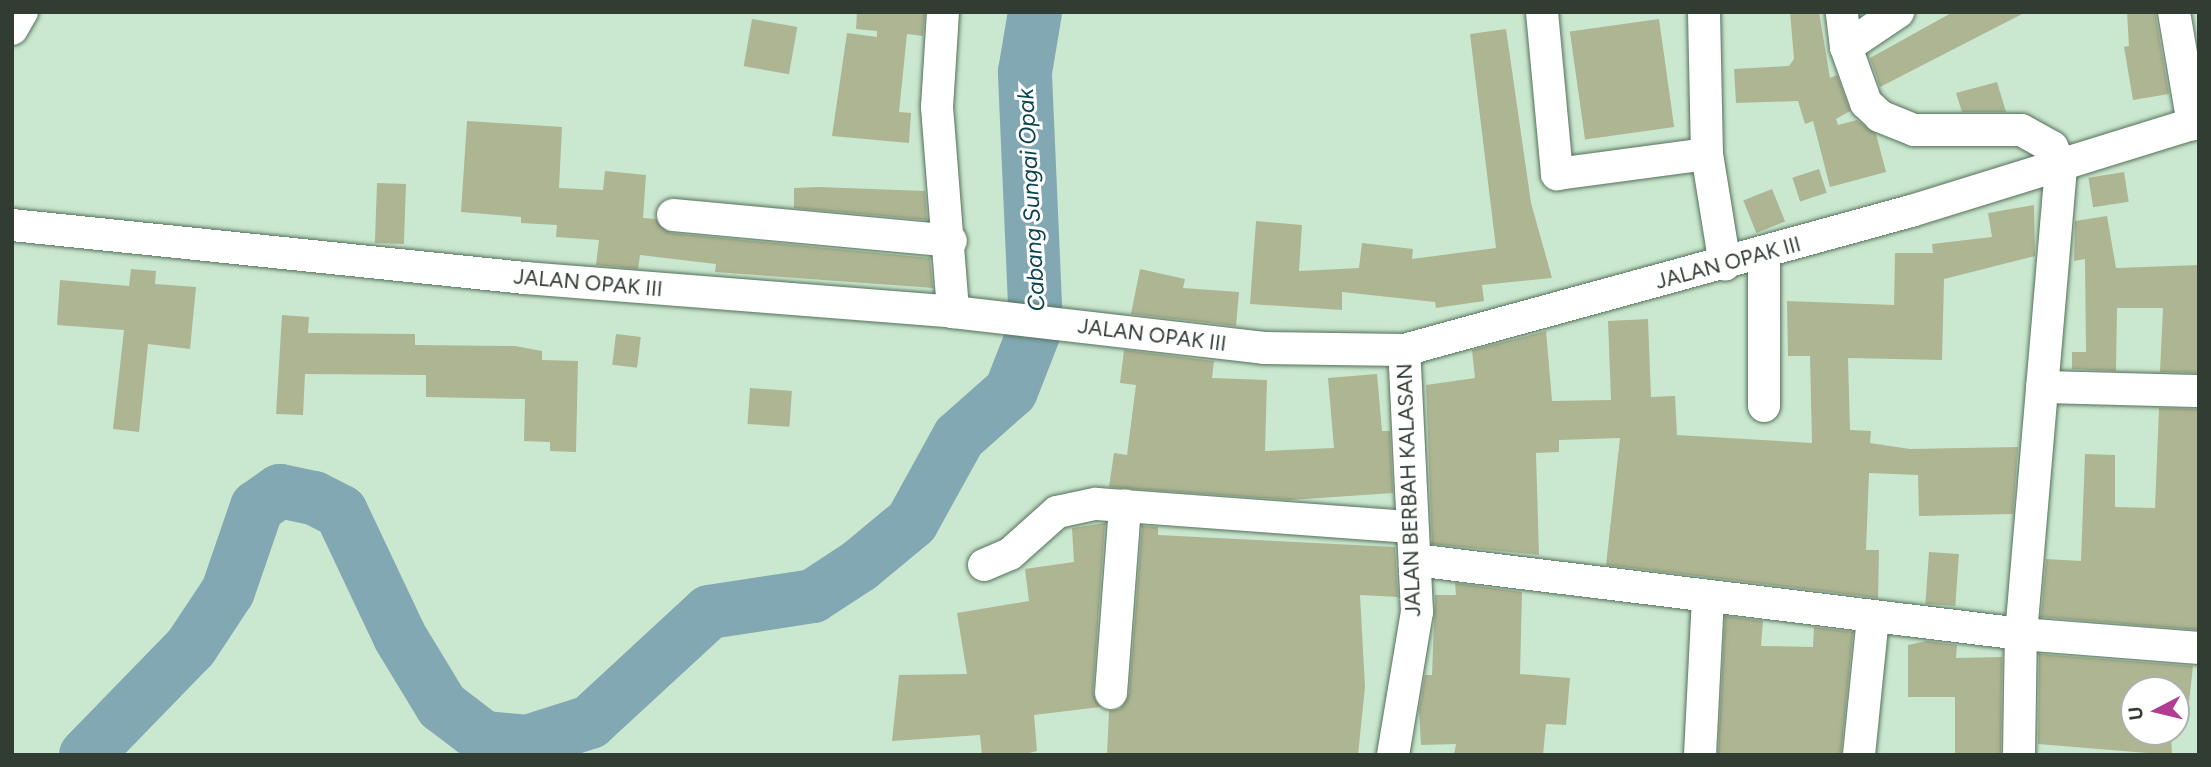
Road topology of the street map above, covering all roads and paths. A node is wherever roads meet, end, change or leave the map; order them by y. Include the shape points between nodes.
1 (22, 12) edge
2 (943, 12) edge
3 (1542, 12) edge
4 (1704, 12) edge
5 (1842, 12) edge
6 (1898, 12) edge
7 (2174, 12) edge
8 (12, 29) edge
9 (1846, 47) junction
10 (2196, 123) edge
11 (1707, 154) junction
12 (2061, 166) junction
13 (673, 215) dead end
14 (12, 225) edge
15 (951, 241) junction
16 (1764, 253) junction
17 (1725, 265) junction
18 (967, 313) junction
19 (1404, 350) junction
20 (2042, 387) junction
21 (2199, 391) edge
22 (1763, 406) dead end
23 (1125, 506) junction
24 (1412, 527) junction
25 (1416, 560) junction
26 (984, 565) dead end
27 (1708, 597) junction
28 (1873, 617) junction
29 (2021, 634) junction
30 (2199, 648) edge
31 (1111, 694) dead end
32 (1393, 755) edge
33 (1700, 755) edge
34 (1859, 755) edge
35 (2019, 755) edge

1 - 8 street
2 - 15 street via 937,107
3 - 11 street via 1557,174
4 - 11 street
5 - 9 street
6 - 9 street
7 - 10 street
9 - 12 street via 1866,103 1895,126 1955,133 2021,130 2052,148
10 - 12 street, JALAN OPAK III
11 - 17 street
12 - 16 street, JALAN OPAK III
12 - 20 street
13 - 15 street
14 - 18 street, JALAN OPAK III via 525,278
15 - 18 street
16 - 17 street, JALAN OPAK III
16 - 22 street
17 - 19 street, JALAN OPAK III
18 - 19 street, JALAN OPAK III via 1264,348
19 - 24 street, JALAN BERBAH KALASAN
20 - 21 street
20 - 29 street
23 - 24 street
23 - 26 street via 1071,506 1010,554
23 - 31 street
24 - 25 street, JALAN BERBAH KALASAN
25 - 27 street
25 - 32 street, JALAN BERBAH KALASAN via 1417,612
27 - 28 street
27 - 33 street
28 - 29 street
28 - 34 street
29 - 30 street
29 - 35 street

